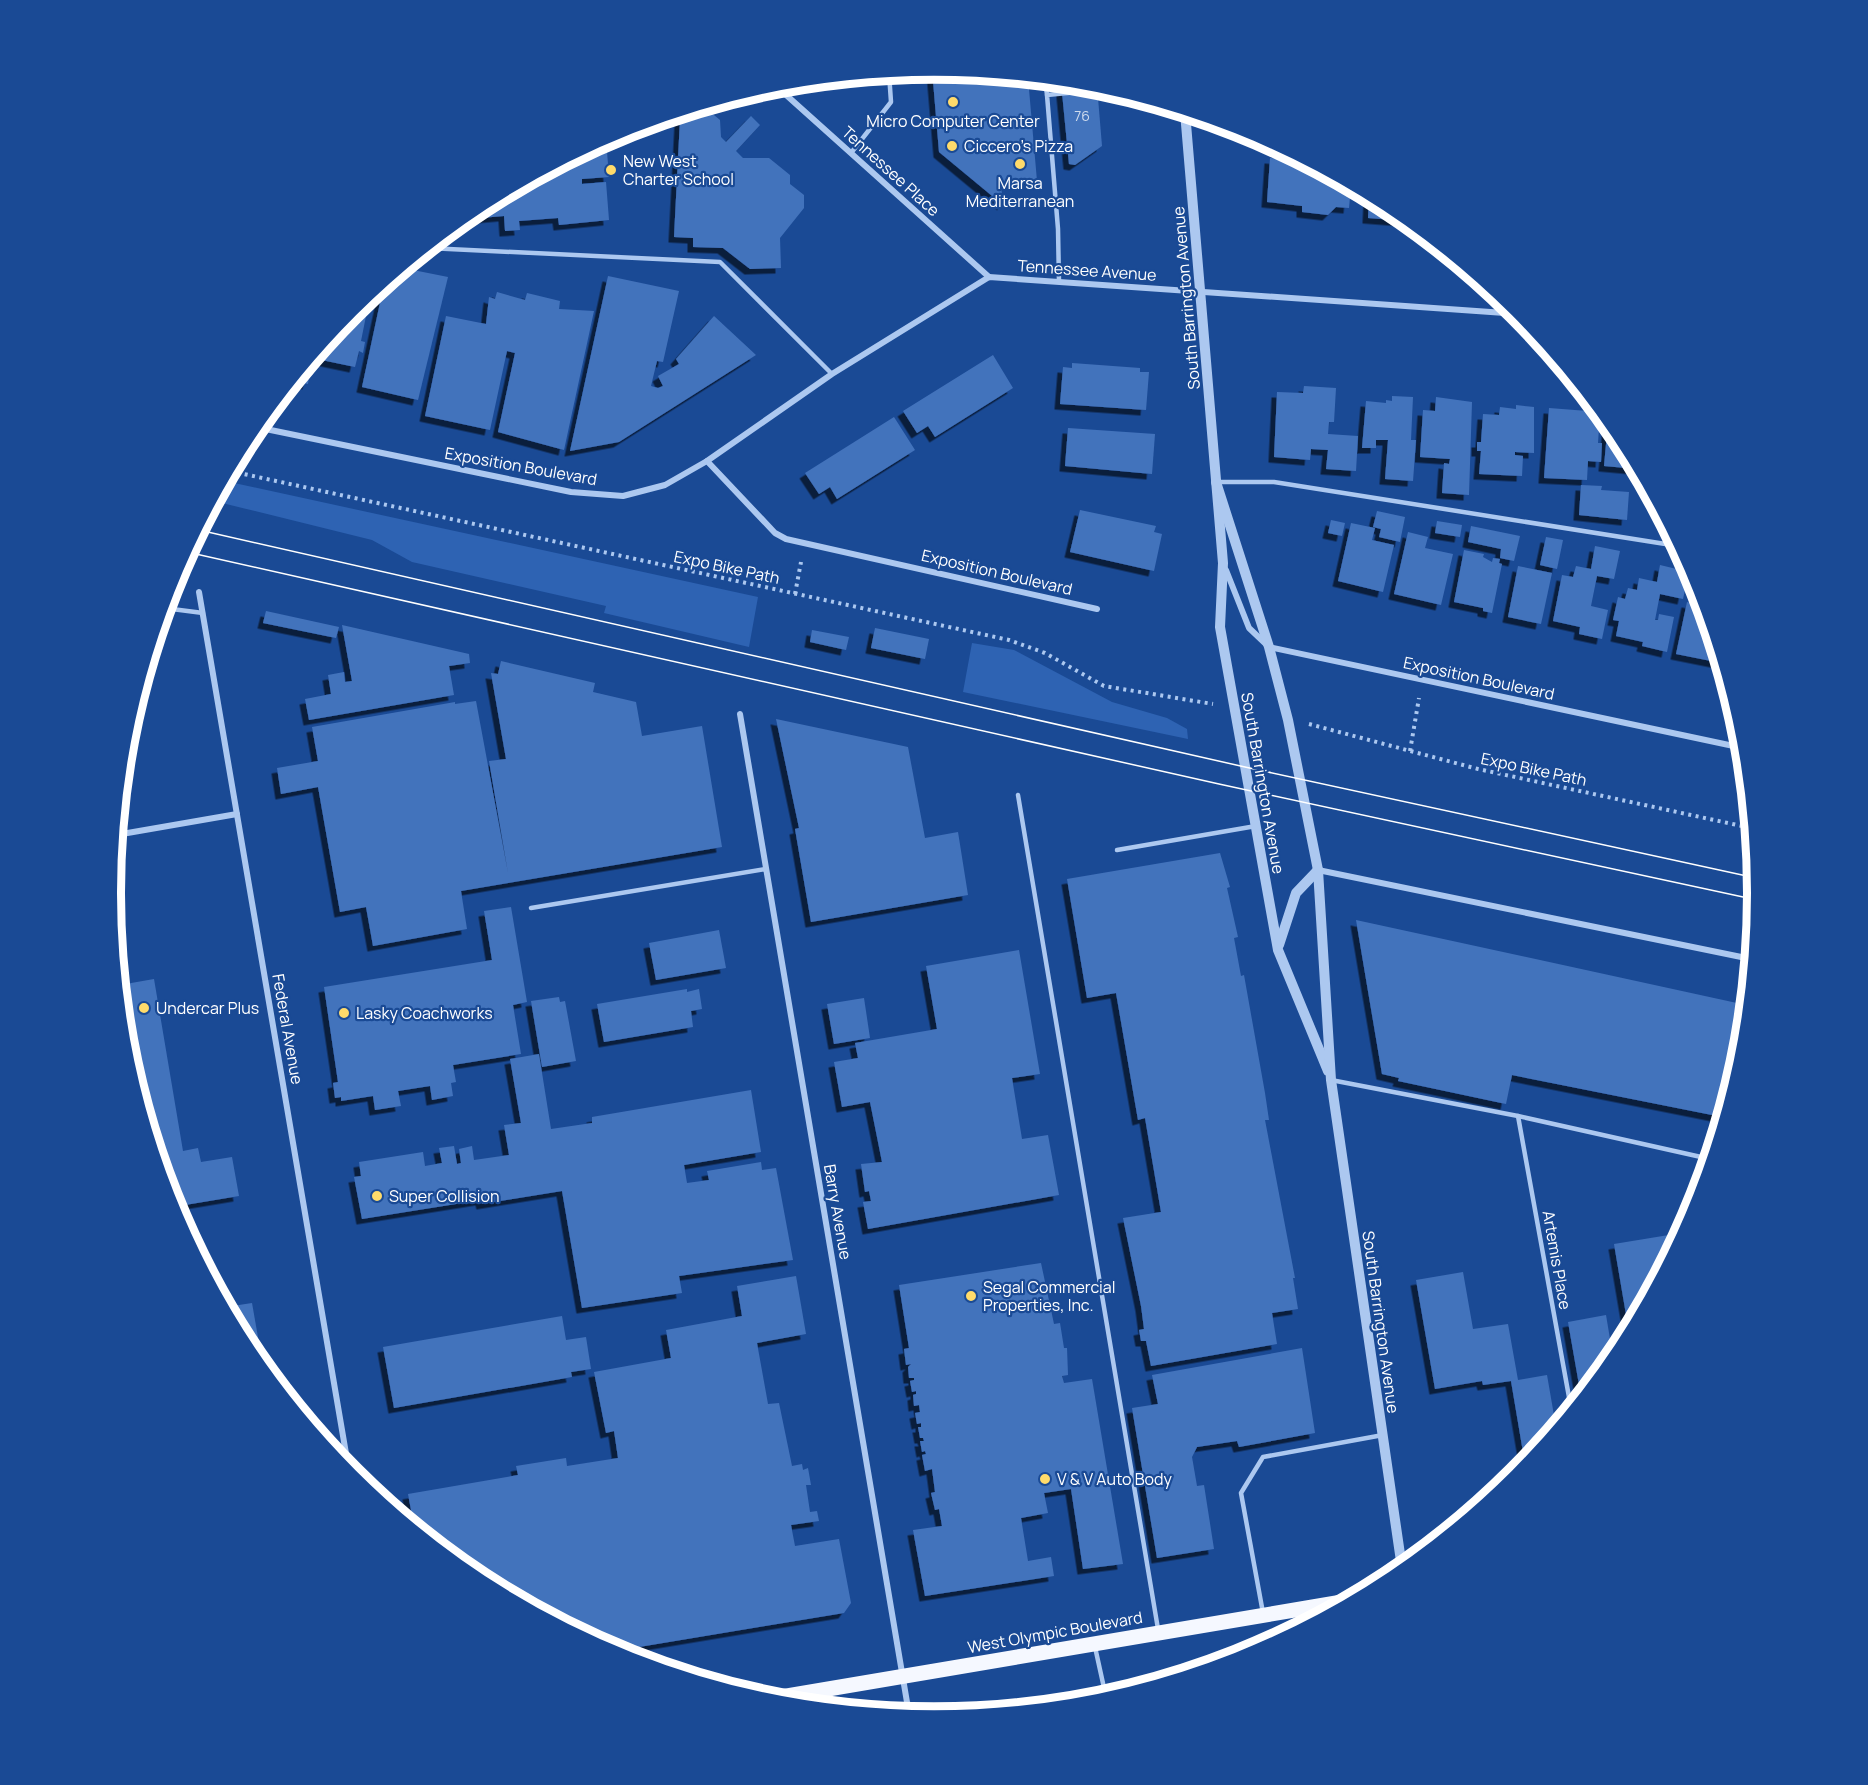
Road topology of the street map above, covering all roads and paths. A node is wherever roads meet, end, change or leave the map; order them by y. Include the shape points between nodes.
1 (889, 81) edge
2 (1046, 87) edge
3 (1076, 92) edge
4 (784, 93) edge
5 (1047, 95) junction
6 (1185, 120) edge
7 (851, 153) junction
8 (438, 248) edge
9 (989, 277) junction
10 (1059, 282) junction
11 (1202, 292) junction
12 (1504, 313) edge
13 (832, 374) junction
14 (267, 429) edge
15 (707, 462) junction
16 (238, 473) edge
17 (1216, 482) junction
18 (805, 543) junction
19 (1668, 544) edge
20 (1223, 563) junction
21 (199, 592) dead end
22 (795, 594) junction
23 (172, 609) edge
24 (1097, 609) dead end
25 (203, 613) junction
26 (1269, 647) junction
27 (1423, 679) junction
28 (1211, 704) dead end
29 (740, 714) dead end
30 (1314, 725) dead end
31 (1733, 746) edge
32 (1410, 751) junction
33 (1018, 795) dead end
34 (237, 814) junction
35 (1256, 826) junction
36 (1744, 826) edge
37 (124, 834) edge
38 (1117, 850) dead end
39 (766, 869) junction
40 (1318, 870) junction
41 (531, 908) dead end
42 (1278, 950) junction
43 (1744, 958) edge
44 (1331, 1080) junction
45 (1518, 1116) junction
46 (1703, 1157) edge
47 (1569, 1399) edge
48 (1383, 1435) junction
49 (346, 1453) edge
50 (1400, 1558) edge
51 (1326, 1605) edge
52 (1263, 1615) junction
53 (1159, 1632) junction
54 (1095, 1644) junction
55 (903, 1678) junction
56 (1104, 1687) edge
57 (800, 1694) edge
58 (908, 1705) edge

1 - 7 lane via 891,102
2 - 5 lane
3 - 5 lane
4 - 7 street, Tennessee Place
5 - 10 lane via 1059,229
6 - 11 street, South Barrington Avenue
7 - 9 street, Tennessee Place
8 - 13 lane via 720,262
9 - 10 street, Tennessee Avenue
9 - 13 street
10 - 11 street, Tennessee Avenue
11 - 12 street, Tennessee Avenue
11 - 17 street, South Barrington Avenue
13 - 15 street
14 - 15 street, Exposition Boulevard via 571,492 623,496 665,485
15 - 18 street, Exposition Boulevard via 775,533
16 - 22 path, Expo Bike Path
17 - 19 lane via 1274,483
17 - 20 street, South Barrington Avenue
17 - 26 street, South Barrington Avenue
18 - 22 path
18 - 24 street, Exposition Boulevard
20 - 26 street via 1249,628
20 - 35 street, South Barrington Avenue via 1220,627
21 - 25 street, Federal Avenue
22 - 28 path, Expo Bike Path via 1009,640 1045,653 1104,686
23 - 25 lane
25 - 34 street, Federal Avenue
26 - 27 street, Exposition Boulevard
26 - 40 street, South Barrington Avenue
27 - 31 street, Exposition Boulevard
27 - 32 path
29 - 39 street, Barry Avenue
30 - 32 path, Expo Bike Path
32 - 36 path, Expo Bike Path
33 - 53 lane
34 - 37 street
34 - 49 street, Federal Avenue
35 - 38 lane
35 - 42 street, South Barrington Avenue
39 - 41 lane
39 - 55 street, Barry Avenue
40 - 42 street via 1296,893
40 - 43 street
40 - 44 street, South Barrington Avenue
42 - 44 street, South Barrington Avenue
44 - 45 lane
44 - 48 street, South Barrington Avenue
45 - 46 lane
45 - 47 lane, Artemis Place
48 - 50 street, South Barrington Avenue
48 - 52 lane via 1263,1457 1241,1493
51 - 52 main road, West Olympic Boulevard
52 - 53 main road, West Olympic Boulevard
53 - 54 main road, West Olympic Boulevard
54 - 55 main road, West Olympic Boulevard
54 - 56 lane
55 - 57 main road, West Olympic Boulevard
55 - 58 street, Barry Avenue

